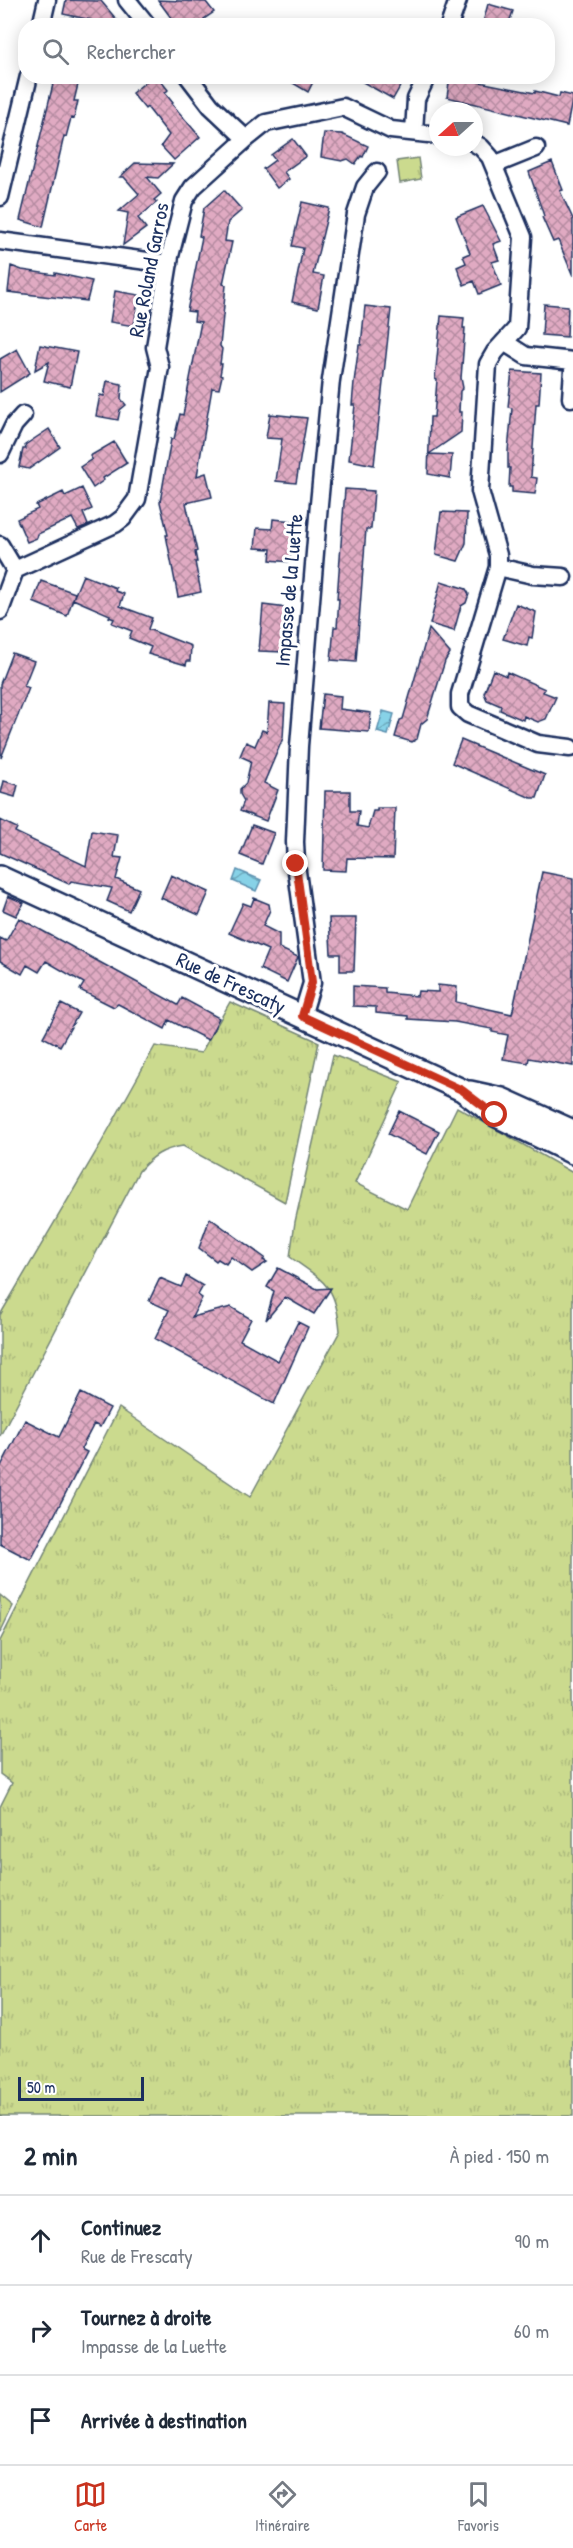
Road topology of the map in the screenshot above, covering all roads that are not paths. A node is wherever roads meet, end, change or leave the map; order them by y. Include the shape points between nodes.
1 (48, 0) edge
2 (127, 0) edge
3 (458, 0) edge
4 (43, 18) edge
5 (141, 18) edge
6 (452, 18) edge
7 (27, 84) edge
8 (194, 84) edge
9 (423, 84) edge
10 (414, 132) junction
11 (429, 134) edge
12 (246, 139) junction
13 (536, 148) dead end
14 (483, 150) edge
15 (494, 165) junction
16 (377, 172) dead end
17 (0, 197) edge
18 (0, 241) edge
19 (169, 264) junction
20 (504, 342) junction
21 (573, 361) edge
22 (573, 369) edge
23 (571, 398) dead end
24 (23, 415) dead end
25 (0, 454) edge
26 (0, 545) edge
27 (498, 567) junction
28 (15, 570) junction
29 (563, 577) dead end
30 (0, 611) edge
31 (570, 747) dead end
32 (0, 877) edge
33 (302, 1016) junction
34 (462, 1090) junction
35 (573, 1131) edge
36 (573, 1153) edge

1 - 4 street
2 - 5 street
3 - 6 street
7 - 17 street
8 - 12 street
9 - 10 street via 416,99
10 - 11 street, Rue Roland Garros
10 - 12 street, Rue Roland Garros via 391,130 351,110 336,107 266,123
12 - 19 street, Rue Roland Garros via 188,194
13 - 15 street
14 - 15 street
15 - 20 street via 523,237 517,328
16 - 33 street, Impasse de la Luette via 365,187 356,214 331,380 319,504 295,842 312,982
18 - 19 street
19 - 28 street, Rue Roland Garros via 155,347 160,367 137,499 115,524
20 - 21 street via 526,356
20 - 27 street via 488,364 480,491
22 - 23 street
24 - 25 street
26 - 28 street
27 - 29 street
27 - 31 street via 460,694 460,707 538,744
28 - 30 street
32 - 33 street, Rue de Frescaty
33 - 34 street, Rue de Frescaty
34 - 35 street, Rue de Frescaty via 502,1099
34 - 36 street, Rue de Frescaty via 495,1115

